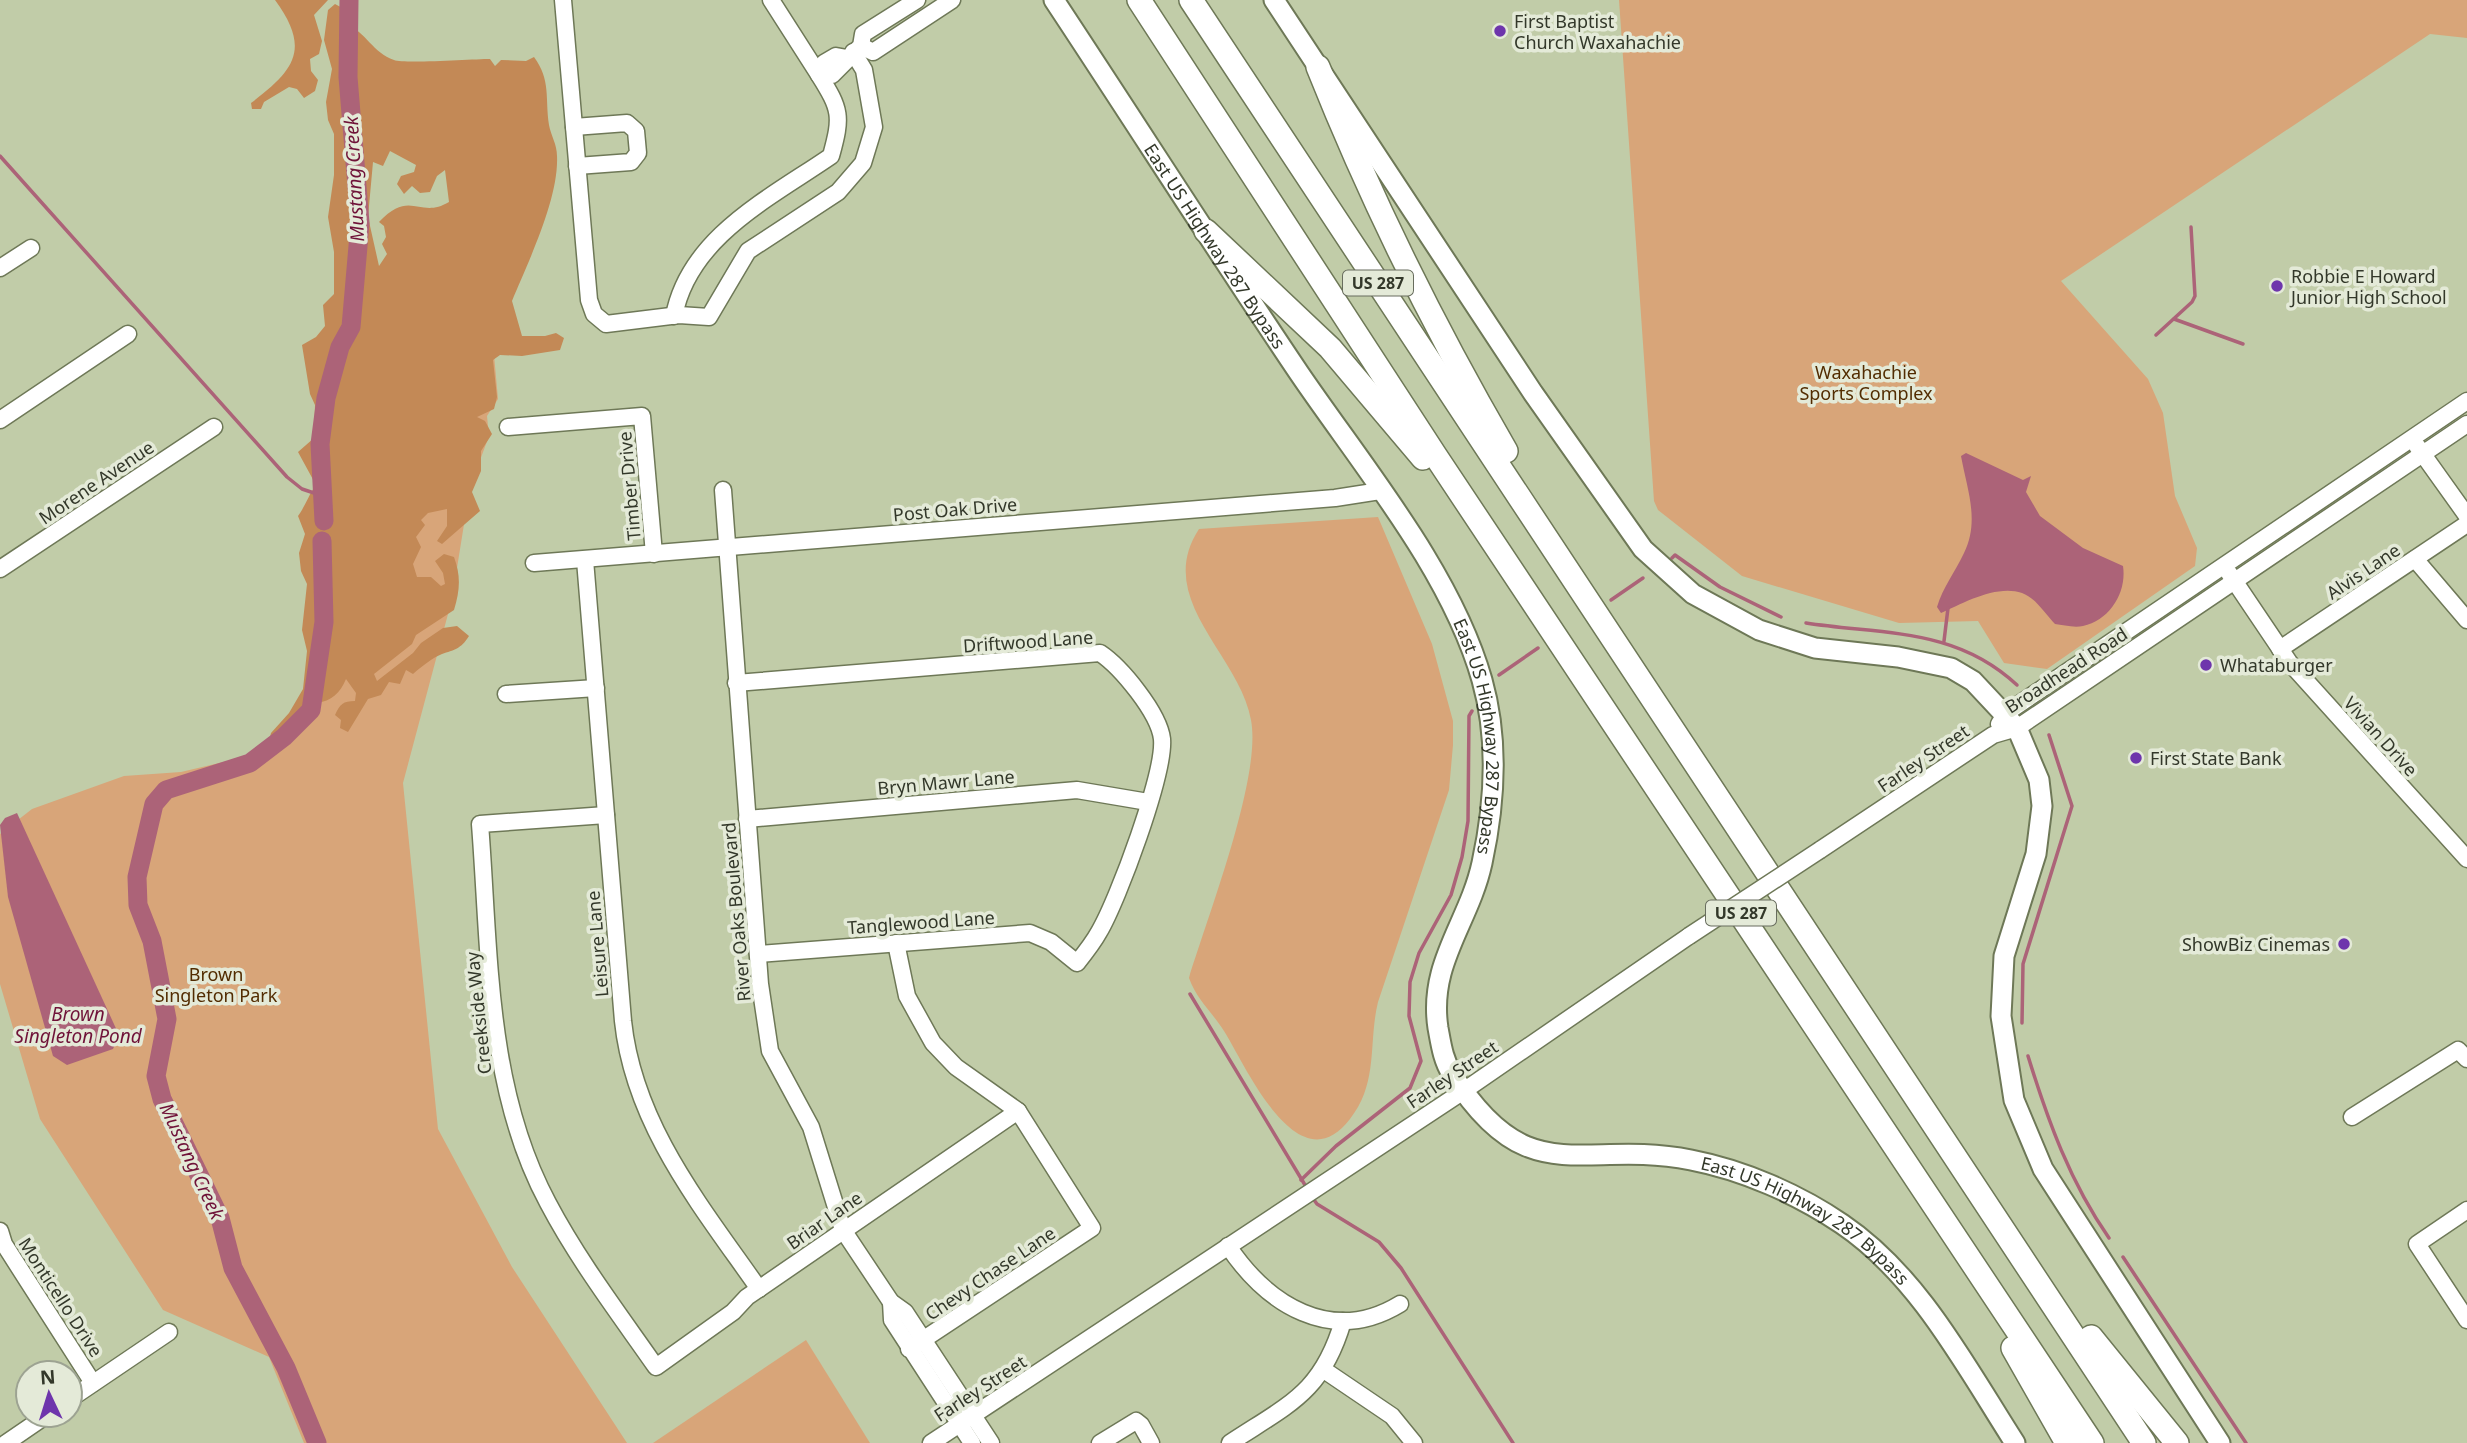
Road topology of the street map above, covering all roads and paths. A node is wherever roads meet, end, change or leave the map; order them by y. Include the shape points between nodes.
1 (563, 0) edge
2 (771, 0) edge
3 (917, 0) edge
4 (952, 0) edge
5 (1054, 0) edge
6 (1139, 0) edge
7 (1191, 0) edge
8 (1275, 0) edge
9 (854, 52) junction
10 (1318, 67) junction
11 (821, 74) junction
12 (574, 127) junction
13 (578, 166) junction
14 (1206, 230) junction
15 (31, 248) dead end
16 (0, 268) edge
17 (674, 316) junction
18 (128, 334) dead end
19 (2467, 401) edge
20 (0, 420) edge
21 (2467, 424) edge
22 (214, 427) dead end
23 (508, 427) dead end
24 (2412, 438) junction
25 (2423, 454) junction
26 (723, 490) dead end
27 (1380, 491) junction
28 (2467, 516) edge
29 (2467, 524) edge
30 (1497, 545) junction
31 (729, 547) junction
32 (654, 554) junction
33 (2415, 559) junction
34 (585, 560) junction
35 (534, 564) dead end
36 (2224, 565) junction
37 (1564, 566) junction
38 (0, 569) edge
39 (2234, 581) junction
40 (2467, 620) edge
41 (2280, 649) junction
42 (736, 682) junction
43 (596, 688) junction
44 (506, 694) dead end
45 (2012, 720) junction
46 (1993, 735) joint
47 (1148, 802) junction
48 (606, 815) junction
49 (747, 819) junction
50 (2467, 859) edge
51 (896, 943) junction
52 (758, 954) junction
53 (1077, 963) joint
54 (2467, 1059) edge
55 (1465, 1090) junction
56 (1018, 1111) junction
57 (2352, 1117) dead end
58 (1957, 1158) junction
59 (2467, 1210) edge
60 (843, 1230) junction
61 (0, 1231) edge
62 (1228, 1246) junction
63 (14, 1260) junction
64 (0, 1270) edge
65 (1985, 1281) junction
66 (759, 1289) junction
67 (891, 1302) junction
68 (1400, 1304) dead end
69 (2467, 1320) edge
70 (1343, 1321) junction
71 (169, 1332) dead end
72 (924, 1340) junction
73 (909, 1349) junction
74 (656, 1367) joint
75 (1324, 1370) junction
76 (93, 1383) junction
77 (84, 1389) edge
78 (965, 1421) junction
79 (26, 1429) edge
80 (6, 1443) edge
81 (931, 1443) edge
82 (972, 1443) edge
83 (991, 1443) edge
84 (1100, 1443) edge
85 (1151, 1443) edge
86 (1230, 1443) edge
87 (1414, 1443) edge
88 (2015, 1443) edge
89 (2067, 1443) edge
90 (2092, 1443) edge
91 (2144, 1443) edge
92 (2176, 1443) edge
93 (2220, 1443) edge

1 - 12 street
2 - 11 street
3 - 9 street via 863,34
4 - 9 street via 873,52
5 - 14 main road, East US Highway 287 Bypass
6 - 30 highway, US 287
7 - 37 highway, US 287
8 - 10 main road
9 - 11 street via 843,68 832,75
9 - 17 street via 864,70 874,127 863,163 838,191 748,251 709,317
10 - 37 highway via 1413,281 1556,538
10 - 45 main road via 1533,393 1643,549 1693,594 1759,630 1815,648 1951,668 1973,681
11 - 17 street via 837,104 838,129 831,156 721,232 678,295
12 - 13 street
12 - 13 street via 627,123 636,131 638,153 631,162
13 - 17 street via 594,314 606,324
14 - 27 main road, East US Highway 287 Bypass
14 - 30 highway via 1330,348
15 - 16 street
18 - 20 street
19 - 24 street, Broadhead Road
21 - 25 street, Broadhead Road
22 - 38 street, Morene Avenue
23 - 32 street, Timber Drive via 642,416
24 - 25 street
24 - 36 street, Broadhead Road
25 - 28 street
25 - 39 street, Broadhead Road
26 - 31 street, River Oaks Boulevard
27 - 31 street, Post Oak Drive
27 - 55 main road, East US Highway 287 Bypass via 1453,606 1488,708 1494,777 1482,866 1435,987 1441,1050
29 - 33 street, Alvis Lane
30 - 65 highway, US 287
31 - 32 street, Post Oak Drive
31 - 42 street, River Oaks Boulevard
32 - 34 street, Post Oak Drive
33 - 40 street
33 - 41 street, Alvis Lane
34 - 35 street, Post Oak Drive
34 - 43 street, Leisure Lane
36 - 39 street, Vivian Drive
36 - 45 street, Broadhead Road
37 - 58 highway, US 287
39 - 41 street, Vivian Drive
39 - 45 street, Broadhead Road
41 - 50 street, Vivian Drive
42 - 47 street, Driftwood Lane via 1100,653 1124,673 1160,730 1160,762
42 - 49 street, River Oaks Boulevard
43 - 44 street
43 - 48 street, Leisure Lane
45 - 46 street, Broadhead Road
45 - 93 main road via 2039,780 2042,806 2036,854 2004,956 2001,1016 2014,1100 2043,1168
46 - 55 street, Farley Street, bridge
47 - 49 street, Bryn Mawr Lane via 1077,790
47 - 53 street, Driftwood Lane via 1100,932
48 - 66 street, Leisure Lane via 622,1021 631,1069 653,1129 670,1159
48 - 74 street, Creekside Way via 480,824 498,1050 511,1108 548,1203
49 - 52 street, River Oaks Boulevard
51 - 52 street, Tanglewood Lane
51 - 53 street, Tanglewood Lane via 1030,933 1051,942
51 - 56 street via 907,996 933,1042 956,1067
52 - 60 street, River Oaks Boulevard via 770,1051 811,1128
54 - 57 street via 2458,1050
55 - 62 street, Farley Street
55 - 88 main road, East US Highway 287 Bypass via 1491,1124 1530,1149 1559,1155 1692,1160 1766,1183 1843,1225 1907,1284
56 - 60 street, Briar Lane
56 - 72 street, Chevy Chase Lane via 1092,1228
58 - 91 highway, US 287
58 - 92 highway via 1975,1172 2070,1310
59 - 69 street via 2417,1244
60 - 66 street, Briar Lane
60 - 67 street, River Oaks Boulevard
61 - 63 street, Monticello Drive
62 - 70 street via 1272,1297 1292,1309
62 - 78 street, Farley Street
63 - 64 street
63 - 76 street, Monticello Drive
65 - 89 highway via 2000,1326
65 - 90 highway, US 287
66 - 74 street, Briar Lane
67 - 72 street, River Oaks Boulevard via 905,1312
67 - 73 street, River Oaks Boulevard via 892,1320
68 - 70 street
70 - 75 street
71 - 76 street
72 - 73 street, Chevy Chase Lane
72 - 78 street, River Oaks Boulevard
73 - 78 street, River Oaks Boulevard
75 - 86 street via 1298,1398
75 - 87 street via 1392,1416
76 - 77 street
78 - 81 street, Farley Street
78 - 82 street, River Oaks Boulevard
78 - 83 street, River Oaks Boulevard
79 - 80 street
84 - 85 street via 1136,1421

